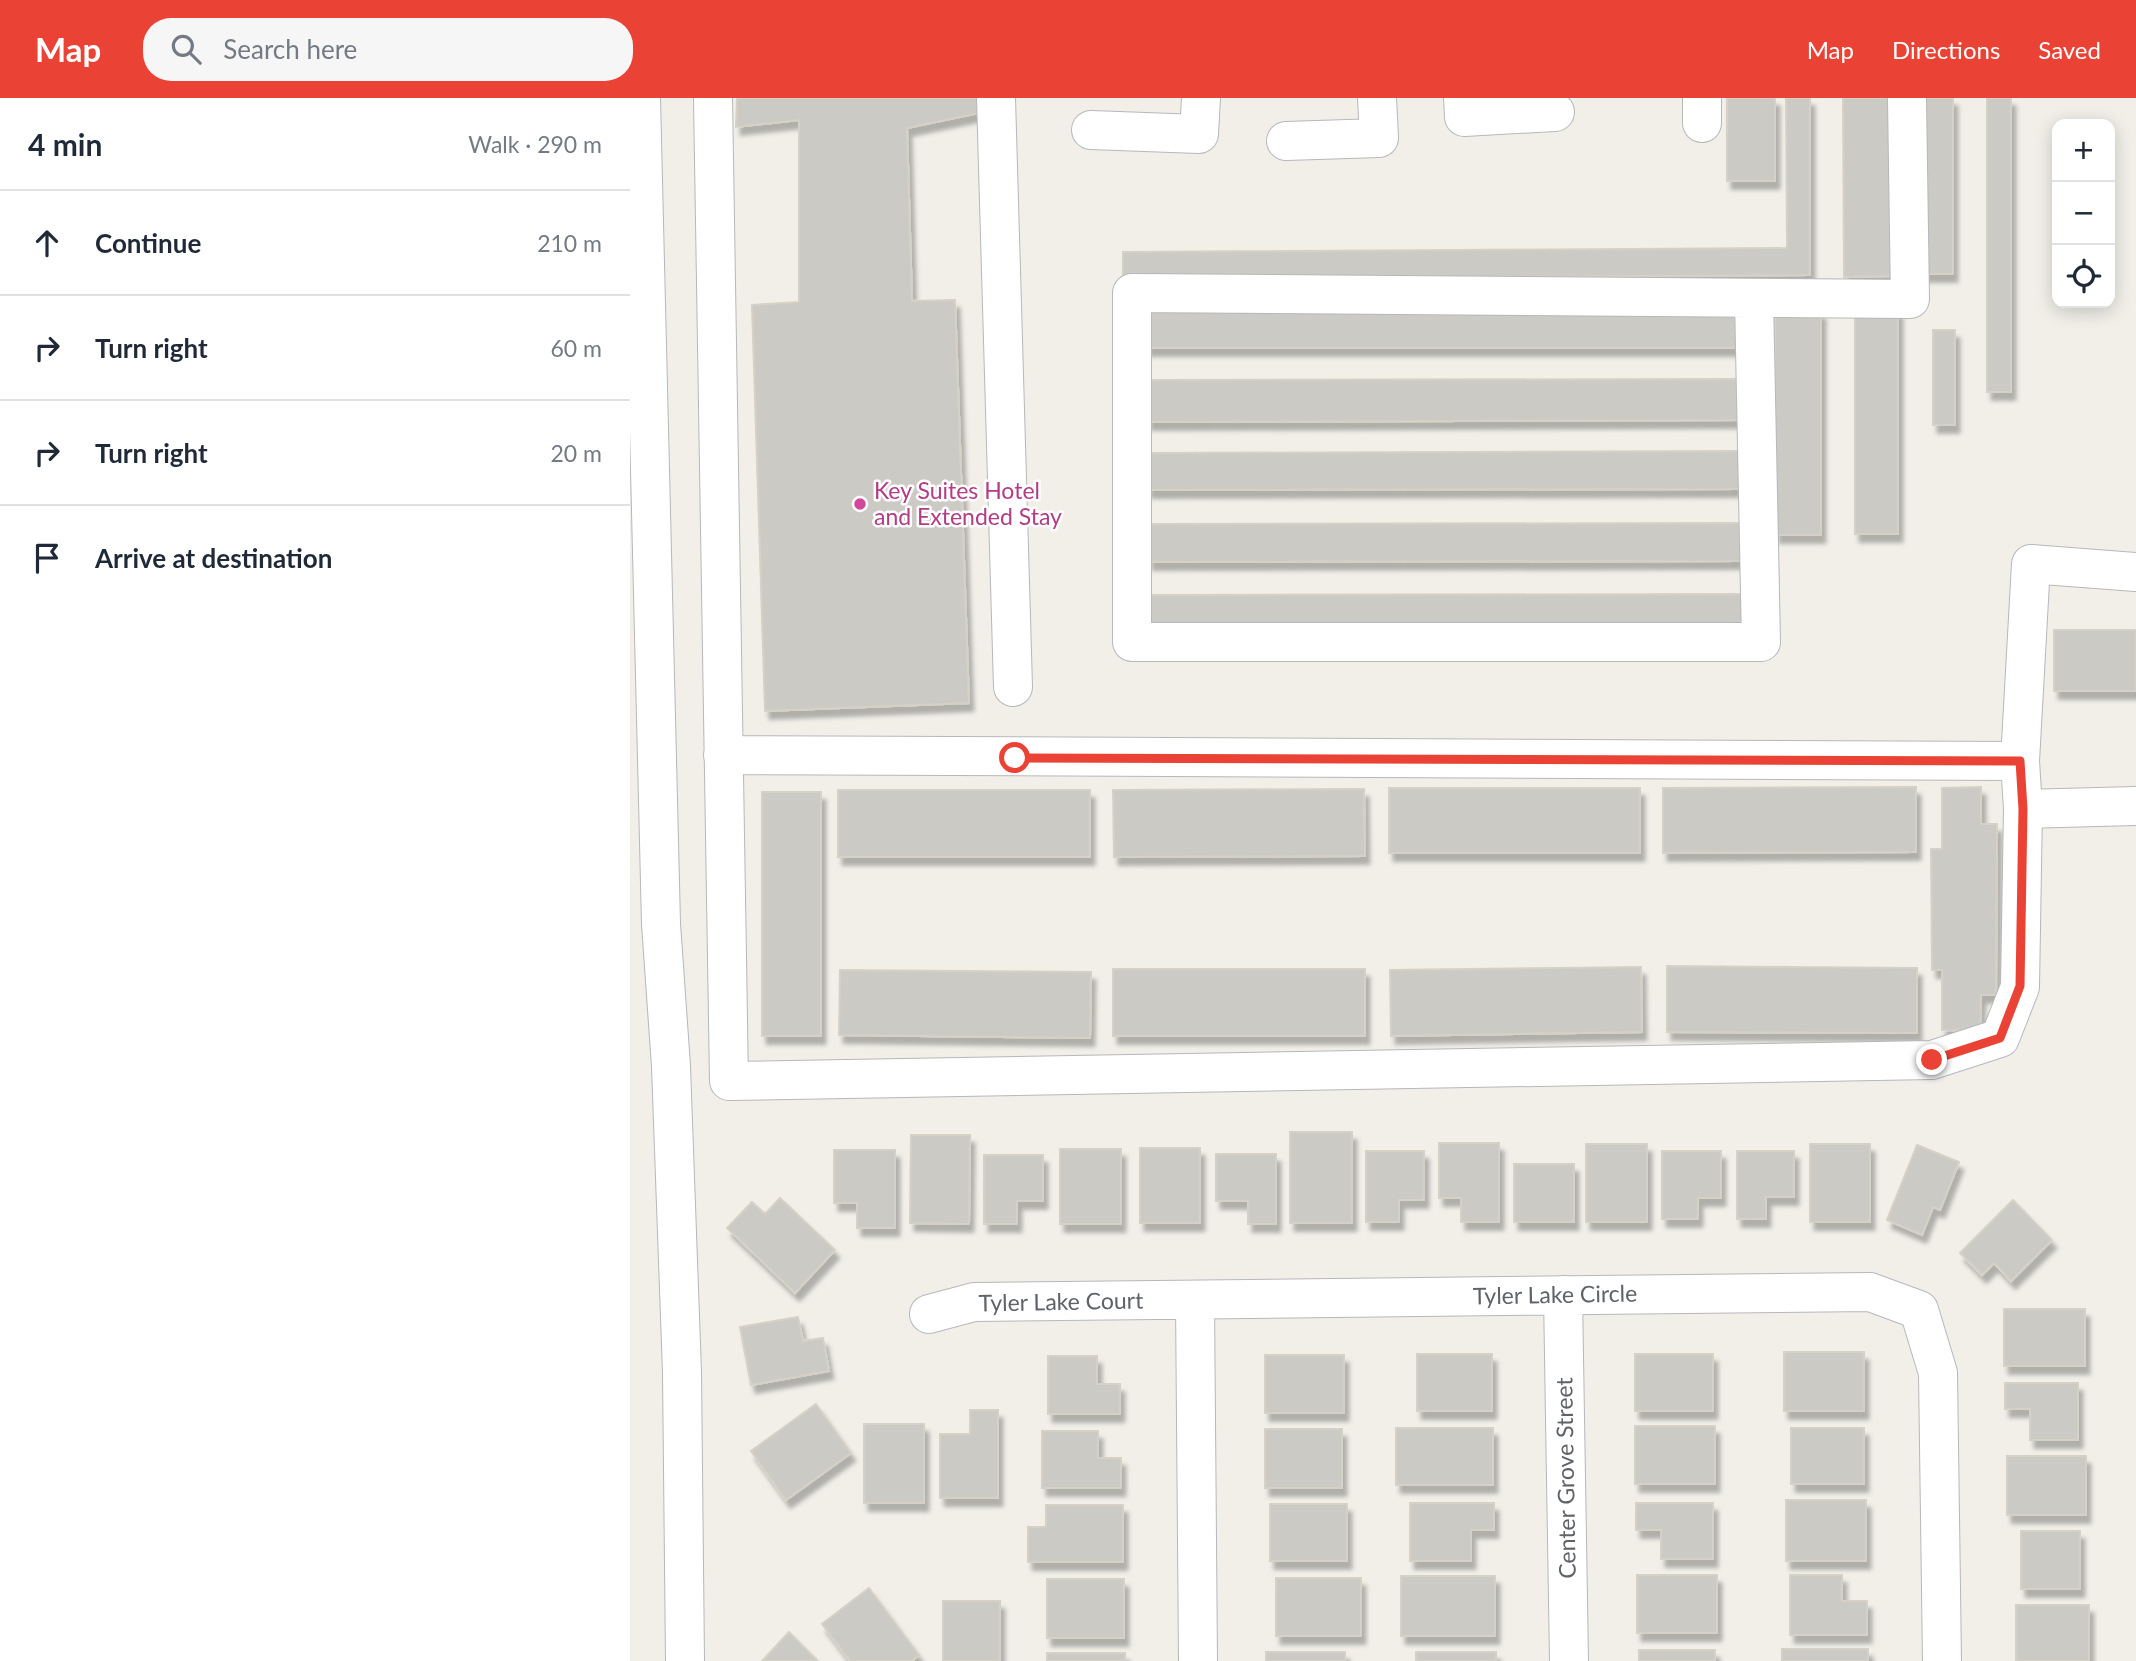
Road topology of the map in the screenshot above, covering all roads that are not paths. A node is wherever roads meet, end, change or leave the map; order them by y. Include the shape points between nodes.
1 (641, 98) edge
2 (713, 98) edge
3 (996, 98) edge
4 (1200, 98) edge
5 (1377, 98) edge
6 (1463, 98) edge
7 (1907, 98) edge
8 (1555, 112) dead end
9 (1091, 130) dead end
10 (1286, 141) dead end
11 (1754, 299) junction
12 (2136, 572) edge
13 (1013, 688) dead end
14 (723, 755) junction
15 (2020, 761) junction
16 (2136, 806) edge
17 (2023, 809) junction
18 (1563, 1295) junction
19 (1195, 1300) junction
20 (929, 1314) dead end
21 (685, 1661) edge
22 (1198, 1661) edge
23 (1569, 1661) edge
24 (1942, 1661) edge

1 - 21 street via 661,924 682,1373
2 - 14 street
3 - 13 street
4 - 9 street via 1199,134
5 - 10 street via 1379,138
6 - 8 street via 1464,117
7 - 11 street via 1910,299
11 - 11 street via 1760,642 1132,642 1132,293
12 - 15 street via 2031,564
14 - 15 street
14 - 17 street via 729,1081 1932,1060 2000,1038 2020,986
15 - 17 street
16 - 17 street
18 - 19 street, Tyler Lake Circle
18 - 23 street, Center Grove Street
18 - 24 street, Tyler Lake Circle via 1870,1292 1919,1310 1938,1373
19 - 20 street, Tyler Lake Court via 974,1302
19 - 22 street

